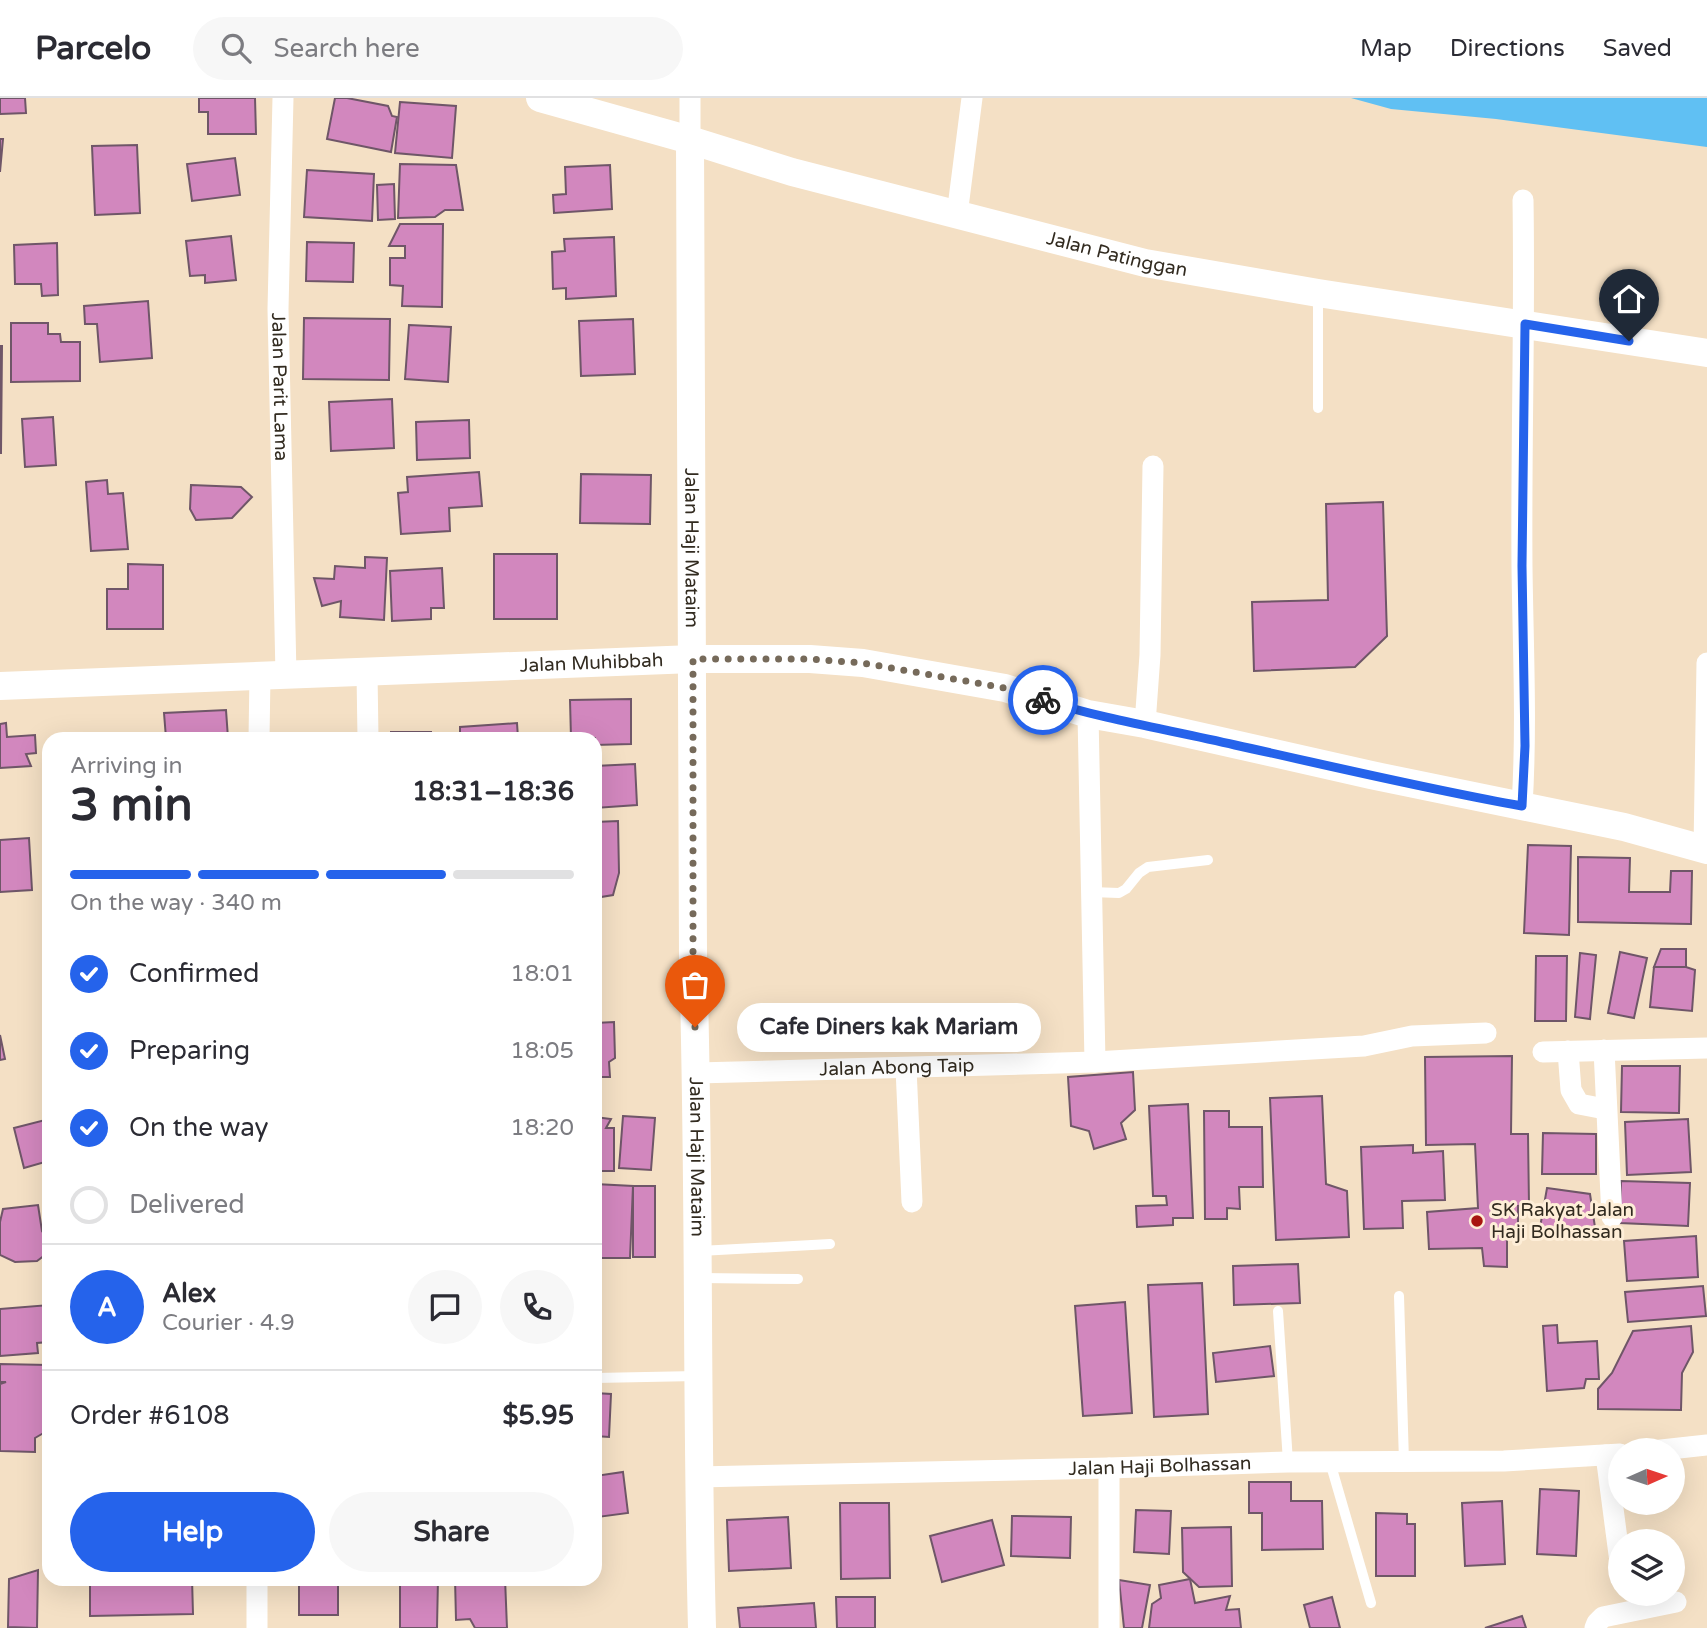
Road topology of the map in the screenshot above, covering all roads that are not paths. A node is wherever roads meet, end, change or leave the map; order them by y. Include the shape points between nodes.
1 (284, 98) edge
2 (540, 98) edge
3 (690, 98) edge
4 (972, 98) edge
5 (690, 140) junction
6 (1523, 200) dead end
7 (957, 215) junction
8 (1318, 293) junction
9 (1525, 324) junction
10 (1707, 354) edge
11 (1318, 408) dead end
12 (1153, 466) dead end
13 (693, 659) junction
14 (1707, 663) edge
15 (368, 673) junction
16 (273, 676) junction
17 (0, 686) edge
18 (1088, 714) junction
19 (1145, 724) junction
20 (260, 732) edge
21 (368, 732) edge
22 (1522, 806) junction
23 (1705, 849) edge
24 (1208, 860) dead end
25 (1091, 892) junction
26 (1486, 1032) dead end
27 (1707, 1048) edge
28 (1604, 1050) junction
29 (1568, 1051) junction
30 (1543, 1052) dead end
31 (1095, 1062) junction
32 (906, 1068) junction
33 (697, 1073) junction
34 (1605, 1109) junction
35 (912, 1202) dead end
36 (1612, 1217) dead end
37 (830, 1244) dead end
38 (698, 1265) junction
39 (797, 1279) dead end
40 (1399, 1296) dead end
41 (1278, 1311) dead end
42 (697, 1376) junction
43 (602, 1378) edge
44 (1707, 1446) edge
45 (1685, 1448) edge
46 (1608, 1454) edge
47 (1288, 1461) junction
48 (1330, 1462) junction
49 (1404, 1462) junction
50 (1109, 1468) junction
51 (698, 1477) junction
52 (257, 1586) edge
53 (1371, 1603) dead end
54 (1621, 1606) edge
55 (257, 1628) edge
56 (702, 1628) edge
57 (1109, 1628) edge
58 (1595, 1628) edge

1 - 16 street, Jalan Parit Lama
2 - 5 main road, Jalan Patinggan
3 - 5 street, Jalan Haji Mataim
4 - 7 street
5 - 7 main road, Jalan Patinggan
5 - 13 main road, Jalan Haji Mataim
6 - 9 street
7 - 8 main road, Jalan Patinggan via 1145,263
8 - 9 main road, Jalan Patinggan
8 - 11 lane
9 - 10 main road, Jalan Patinggan
9 - 22 street
12 - 19 street
13 - 15 main road, Jalan Muhibbah
13 - 18 main road, Jalan Muhibbah via 863,663 1005,688
13 - 33 main road, Jalan Haji Mataim
14 - 23 street
15 - 16 main road, Jalan Muhibbah
15 - 21 street
16 - 17 main road, Jalan Muhibbah
16 - 20 street, Jalan Parit Lama
18 - 19 main road, Jalan Muhibbah
18 - 25 street
19 - 22 main road, Jalan Muhibbah
22 - 23 main road, Jalan Muhibbah
24 - 25 lane via 1148,867 1126,889
25 - 31 street
26 - 31 street, Jalan Abong Taip via 1412,1036 1364,1046
27 - 28 street
28 - 29 street
28 - 34 street
29 - 30 street
29 - 34 street via 1571,1090 1579,1104
31 - 32 street, Jalan Abong Taip
32 - 33 street, Jalan Abong Taip
32 - 35 street
33 - 38 main road, Jalan Haji Mataim
34 - 36 street
37 - 38 lane
38 - 39 lane
38 - 42 main road, Jalan Haji Mataim
40 - 49 lane
41 - 47 lane
42 - 43 lane
42 - 51 main road, Jalan Haji Mataim
44 - 45 street
46 - 49 street, Jalan Haji Bolhassan
47 - 48 street, Jalan Haji Bolhassan
47 - 50 street, Jalan Haji Bolhassan
48 - 49 street, Jalan Haji Bolhassan
48 - 53 lane
50 - 51 street, Jalan Haji Bolhassan
50 - 57 street
51 - 56 main road, Jalan Haji Mataim
52 - 55 street
54 - 58 street

